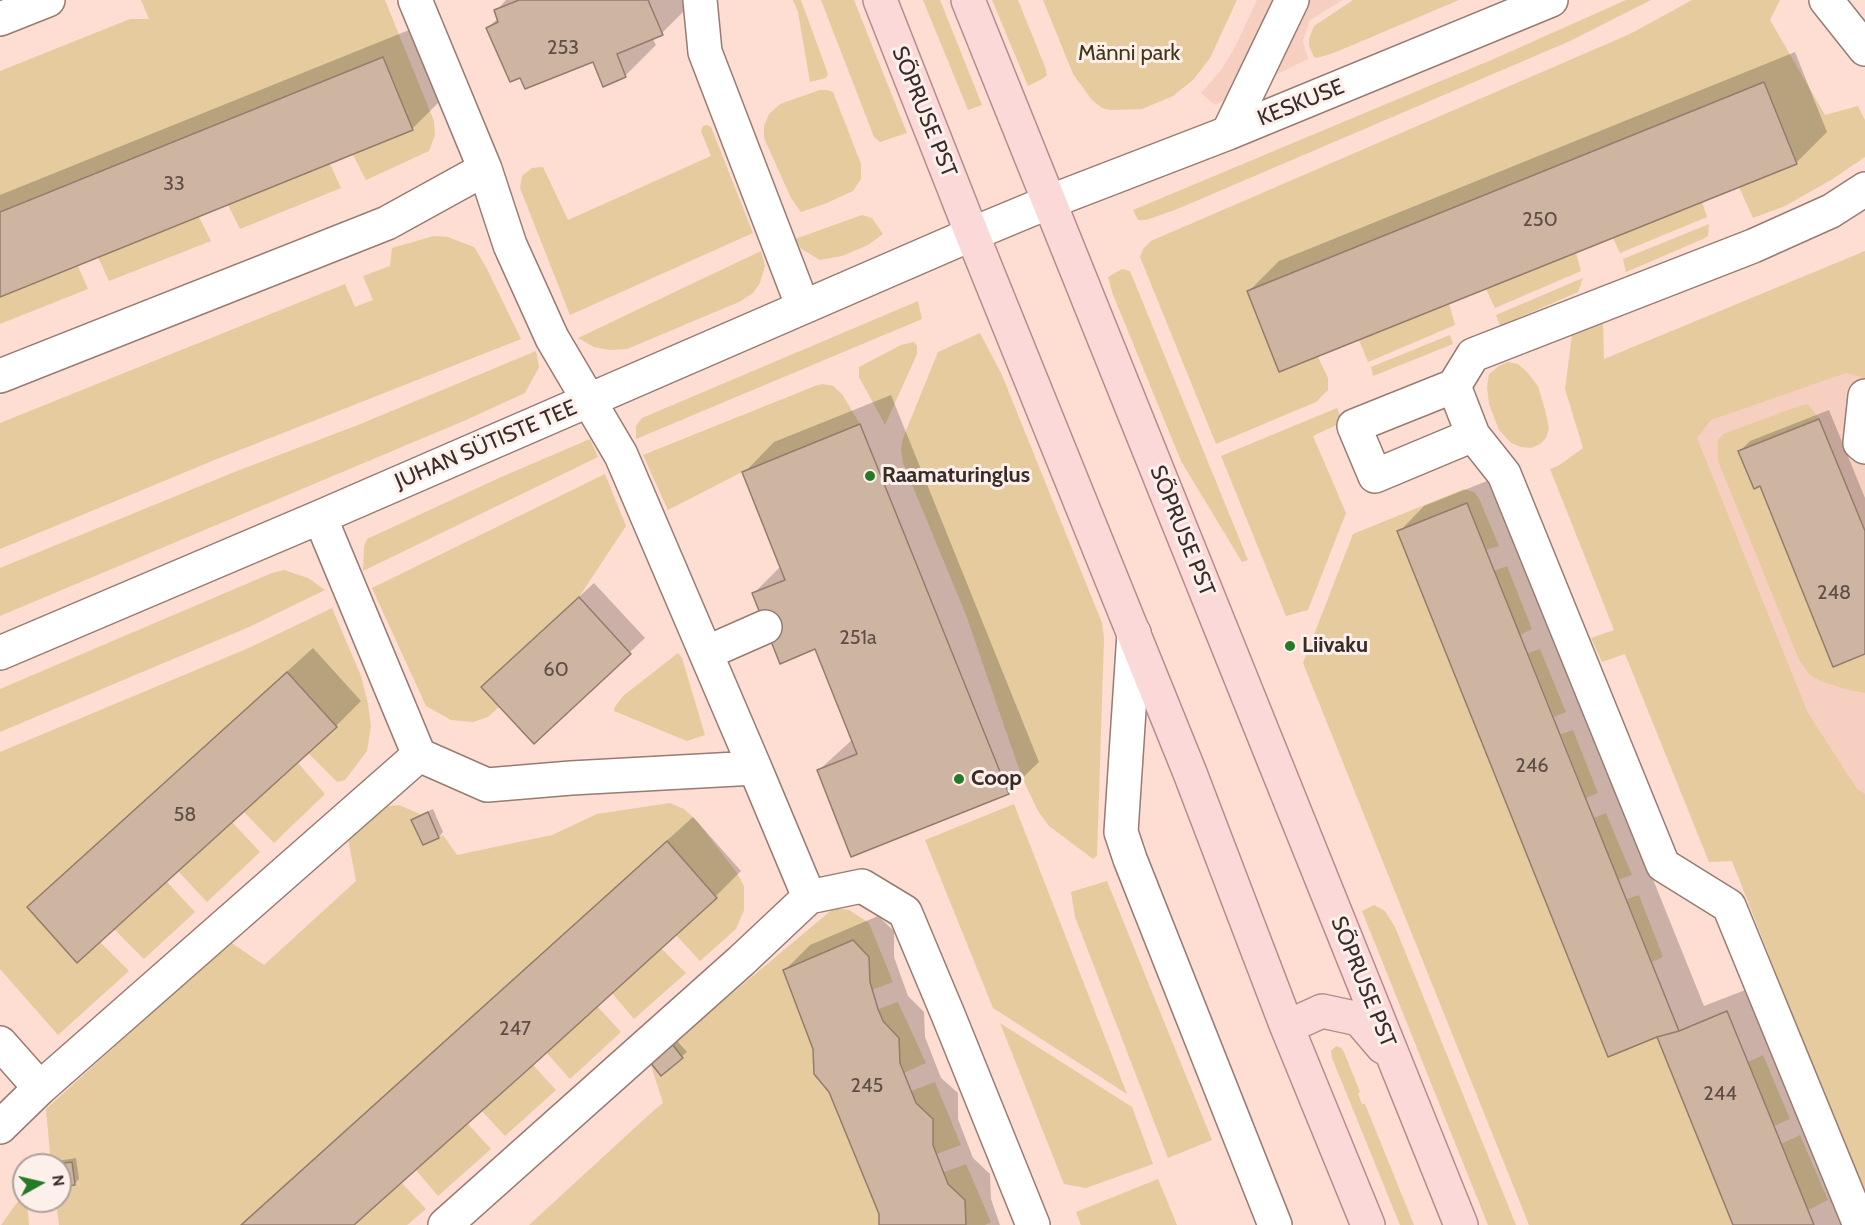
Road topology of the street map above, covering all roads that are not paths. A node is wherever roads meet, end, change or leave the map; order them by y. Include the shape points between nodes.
1 (48, 0) edge
2 (415, 0) edge
3 (700, 0) edge
4 (880, 0) edge
5 (968, 0) edge
6 (1292, 0) edge
7 (1551, 0) edge
8 (1826, 0) edge
9 (0, 19) edge
10 (1865, 49) edge
11 (1228, 133) junction
12 (485, 169) junction
13 (1865, 189) edge
14 (1049, 201) junction
15 (972, 234) junction
16 (803, 307) junction
17 (0, 376) edge
18 (1454, 386) junction
19 (1865, 396) edge
20 (589, 400) junction
21 (1473, 435) junction
22 (1865, 447) edge
23 (320, 517) junction
24 (765, 627) dead end
25 (1134, 633) junction
26 (0, 653) edge
27 (706, 653) junction
28 (419, 755) junction
29 (755, 768) junction
30 (809, 897) junction
31 (1287, 1027) junction
32 (0, 1043) edge
33 (1396, 1062) junction
34 (40, 1088) junction
35 (0, 1126) edge
36 (445, 1225) edge
37 (1033, 1225) edge
38 (1275, 1225) edge
39 (1368, 1225) edge
40 (1461, 1225) edge
41 (1860, 1225) edge

1 - 9 street
2 - 12 street
3 - 16 street via 705,52
4 - 15 main road, SÕPRUSE PST
5 - 14 main road, SÕPRUSE PST
6 - 11 street
7 - 11 street, KESKUSE
8 - 10 street
11 - 14 street, KESKUSE
12 - 17 street via 387,223
12 - 20 street via 514,255 552,338
13 - 18 street via 1831,211 1753,246 1473,355
14 - 15 street, KESKUSE
14 - 33 main road, SÕPRUSE PST
15 - 16 street, JUHAN SÜTISTE TEE
15 - 25 main road, SÕPRUSE PST
16 - 20 street, JUHAN SÜTISTE TEE
18 - 21 street
18 - 21 street via 1354,426 1375,476
19 - 22 street via 1860,443
20 - 23 street, JUHAN SÜTISTE TEE
20 - 27 street via 621,455
21 - 41 street via 1504,474 1663,865 1729,906
23 - 26 street, JUHAN SÜTISTE TEE
23 - 28 street
24 - 27 street
25 - 31 main road, SÕPRUSE PST
25 - 38 street via 1121,832
27 - 29 street
28 - 29 street via 487,785
28 - 34 street
29 - 30 street
30 - 36 street
30 - 37 street via 862,886 905,912
31 - 33 main road, SÕPRUSE PST via 1322,1011 1359,1019
31 - 39 main road, SÕPRUSE PST
32 - 34 street
33 - 40 main road, SÕPRUSE PST
34 - 35 street

